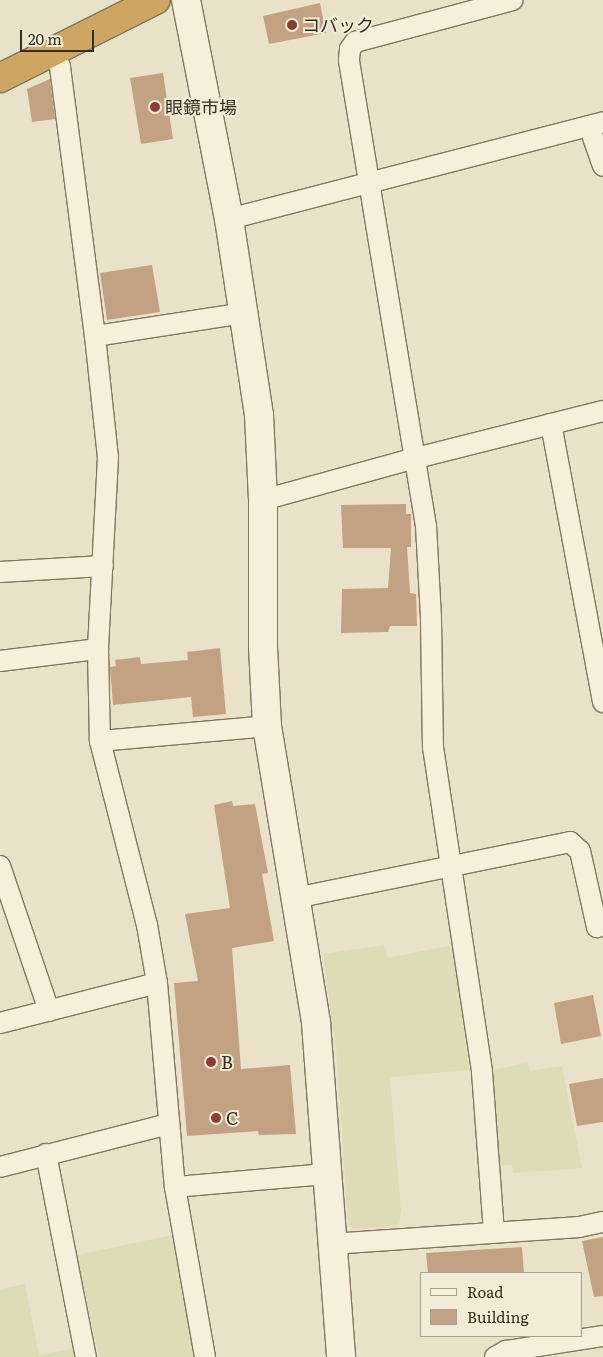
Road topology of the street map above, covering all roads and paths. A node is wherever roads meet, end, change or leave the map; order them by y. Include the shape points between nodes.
1 (156, 0) edge
2 (186, 0) edge
3 (513, 0) edge
4 (54, 51) junction
5 (0, 78) edge
6 (596, 124) edge
7 (603, 166) edge
8 (369, 183) junction
9 (228, 219) junction
10 (243, 313) junction
11 (96, 336) junction
12 (603, 411) edge
13 (551, 424) junction
14 (416, 458) junction
15 (263, 500) junction
16 (103, 566) junction
17 (0, 572) edge
18 (98, 649) junction
19 (0, 661) edge
20 (603, 699) edge
21 (268, 726) junction
22 (100, 741) junction
23 (0, 866) edge
24 (450, 868) junction
25 (295, 898) junction
26 (603, 925) edge
27 (157, 983) junction
28 (49, 1010) junction
29 (0, 1023) edge
30 (169, 1124) junction
31 (46, 1154) junction
32 (0, 1167) edge
33 (327, 1174) junction
34 (175, 1187) junction
35 (603, 1222) edge
36 (494, 1232) junction
37 (331, 1244) junction
38 (603, 1336) edge
39 (86, 1357) edge
40 (205, 1357) edge
41 (341, 1357) edge
42 (495, 1357) edge

1 - 4 highway
2 - 9 street
3 - 8 street via 355,42 350,49 349,60
4 - 5 highway
4 - 11 street via 60,68
6 - 7 street
6 - 8 street
8 - 9 street
8 - 14 street
9 - 10 street
10 - 11 street
10 - 15 street via 259,415
11 - 16 street via 108,457
12 - 13 street
13 - 14 street
13 - 20 street
14 - 15 street
14 - 24 street via 429,557 434,748
15 - 21 street via 263,647
16 - 17 street
16 - 18 street
18 - 19 street
18 - 22 street
21 - 22 street
21 - 25 street
22 - 27 street via 144,915
23 - 28 street
24 - 25 street
24 - 26 street via 570,842 580,851 597,927
24 - 36 street via 482,1071
25 - 33 street via 316,1023
27 - 28 street
27 - 30 street
28 - 29 street
30 - 31 street
30 - 34 street
31 - 32 street
31 - 39 street
33 - 34 street
33 - 37 street
34 - 40 street
35 - 36 street via 579,1227
36 - 37 street
37 - 41 street
38 - 42 street via 506,1351

